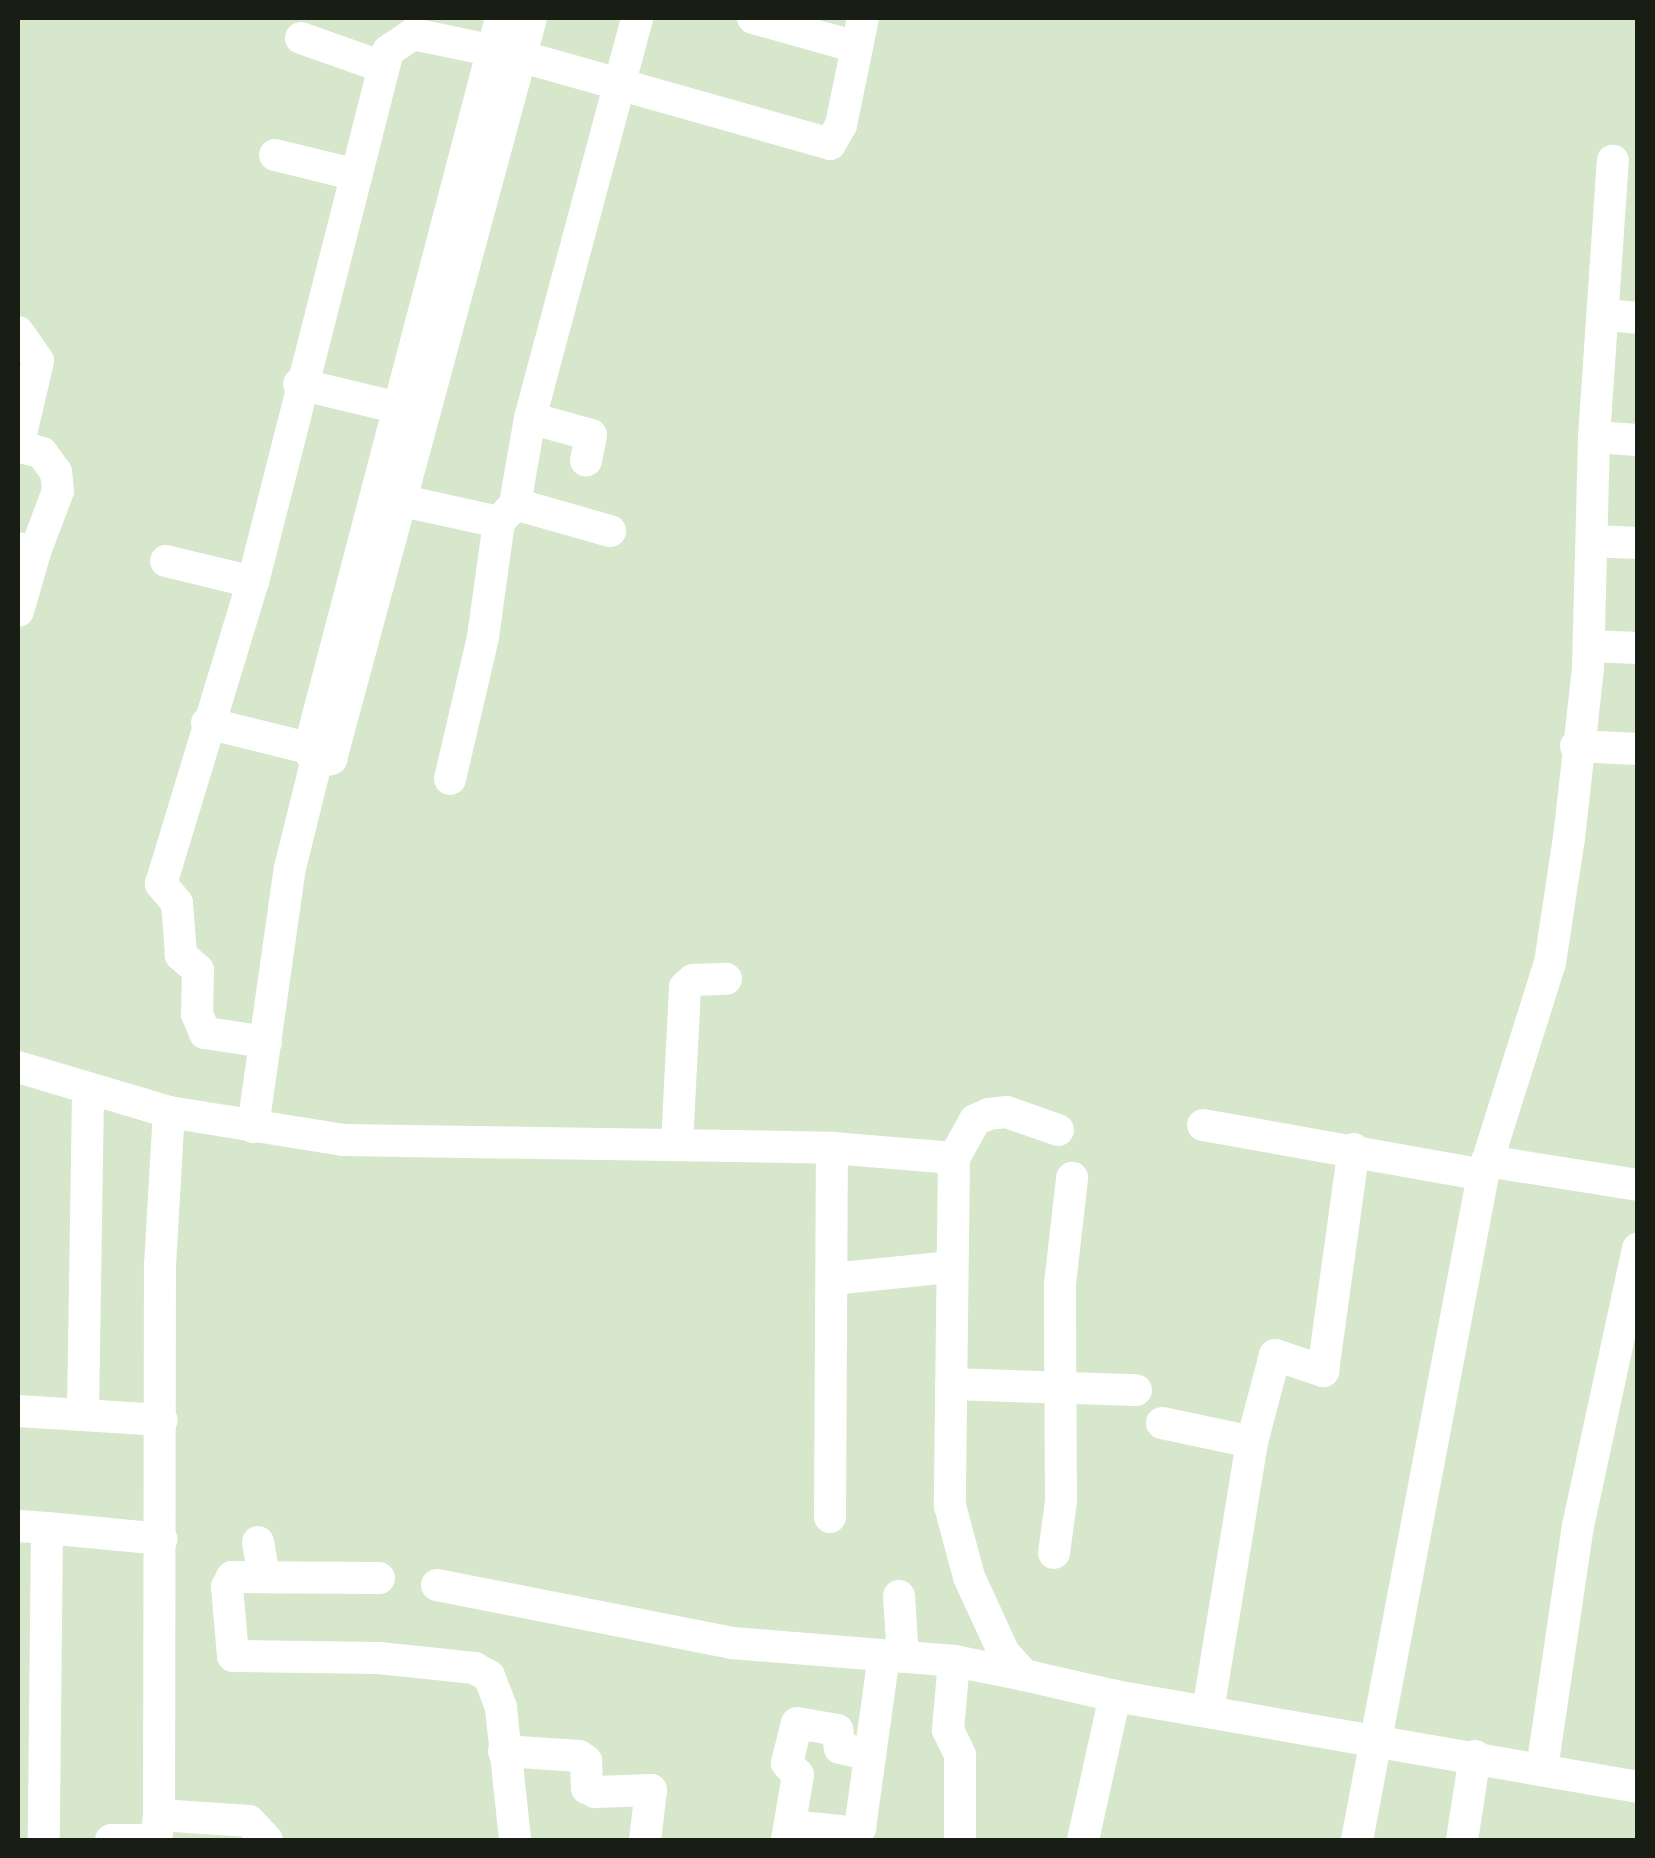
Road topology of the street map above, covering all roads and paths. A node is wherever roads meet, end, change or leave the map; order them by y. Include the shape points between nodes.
1 (501, 18) edge
2 (531, 18) edge
3 (637, 18) edge
4 (753, 18) edge
5 (860, 32) edge
6 (301, 38) dead end
7 (508, 55) junction
8 (383, 67) junction
9 (618, 83) junction
10 (275, 155) dead end
11 (1614, 160) dead end
12 (357, 175) junction
13 (451, 265) junction
14 (1621, 317) edge
15 (18, 332) edge
16 (299, 384) junction
17 (399, 408) junction
18 (530, 418) junction
19 (1594, 438) junction
20 (1638, 440) edge
21 (18, 446) edge
22 (586, 461) dead end
23 (390, 498) junction
24 (507, 513) junction
25 (610, 531) dead end
26 (1592, 540) junction
27 (1638, 543) edge
28 (26, 550) edge
29 (166, 561) dead end
30 (254, 582) junction
31 (18, 611) edge
32 (1589, 646) junction
33 (1638, 648) edge
34 (207, 723) junction
35 (1576, 746) junction
36 (1638, 749) edge
37 (319, 756) junction
38 (450, 779) dead end
39 (726, 979) dead end
40 (266, 1042) junction
41 (18, 1067) edge
42 (88, 1090) junction
43 (169, 1112) junction
44 (1203, 1125) dead end
45 (253, 1127) junction
46 (1058, 1130) dead end
47 (678, 1145) junction
48 (832, 1148) junction
49 (1354, 1148) junction
50 (954, 1158) junction
51 (1485, 1168) junction
52 (1072, 1178) dead end
53 (1638, 1185) edge
54 (1638, 1248) edge
55 (951, 1267) junction
56 (832, 1279) junction
57 (951, 1384) junction
58 (1136, 1390) dead end
59 (1057, 1392) junction
60 (18, 1410) edge
61 (83, 1412) junction
62 (162, 1420) junction
63 (1162, 1423) dead end
64 (1252, 1442) junction
65 (830, 1517) dead end
66 (32, 1527) edge
67 (162, 1539) junction
68 (258, 1542) dead end
69 (1054, 1553) dead end
70 (264, 1575) junction
71 (379, 1578) dead end
72 (437, 1585) dead end
73 (898, 1596) dead end
74 (32, 1634) edge
75 (893, 1656) junction
76 (954, 1661) junction
77 (1024, 1675) junction
78 (1115, 1696) junction
79 (1208, 1711) junction
80 (29, 1734) edge
81 (1376, 1737) junction
82 (504, 1751) junction
83 (870, 1756) junction
84 (1475, 1756) junction
85 (1542, 1769) junction
86 (1638, 1787) edge
87 (157, 1832) edge
88 (789, 1833) edge
89 (44, 1840) edge
90 (111, 1840) edge
91 (268, 1840) edge
92 (515, 1840) edge
93 (644, 1840) edge
94 (960, 1840) edge
95 (1083, 1840) edge
96 (1357, 1840) edge
97 (1462, 1840) edge

1 - 7 street
2 - 7 street
3 - 9 street
4 - 5 street
5 - 9 street via 837,138 830,144
6 - 8 street
7 - 8 street via 413,34 396,41
7 - 9 street
7 - 13 street
8 - 12 street
9 - 18 street
10 - 12 street
11 - 14 street
12 - 16 street
13 - 17 street
13 - 23 street
14 - 19 street
15 - 21 street via 38,360
16 - 17 street
16 - 30 street
17 - 23 street
18 - 22 street via 590,435
18 - 24 street
19 - 20 street
19 - 26 street
21 - 28 street via 42,453 56,472 58,492
23 - 24 street
23 - 37 street
24 - 25 street
24 - 38 street
26 - 27 street
26 - 32 street
28 - 31 street
29 - 30 street
30 - 34 street
32 - 33 street
32 - 35 street
34 - 37 street
34 - 40 street via 161,884 177,903 180,956 198,970 197,1014 204,1034
35 - 36 street
35 - 51 street via 1550,963
37 - 40 street via 290,868
39 - 47 street via 693,980 685,987
40 - 45 street
41 - 42 street
42 - 43 street
42 - 61 street
43 - 45 street
43 - 62 street via 160,1266
44 - 49 street
45 - 47 street via 343,1140
46 - 50 street via 1008,1112 990,1114 976,1120
47 - 48 street
48 - 50 street
48 - 56 street
49 - 51 street
49 - 64 street via 1323,1371 1275,1354
50 - 55 street
51 - 53 street
51 - 81 street
52 - 59 street
54 - 85 street via 1578,1526
55 - 56 street
55 - 57 street
56 - 65 street
57 - 59 street
57 - 77 street via 955,1535 990,1630
58 - 59 street
59 - 69 street via 1061,1500
60 - 61 street
61 - 62 street
62 - 67 street
63 - 64 street
64 - 79 street
66 - 67 street
66 - 74 street
67 - 87 street
68 - 70 street
70 - 71 street
70 - 82 street via 228,1581 237,1659 379,1658 474,1668 498,1692
72 - 75 street via 732,1644
73 - 75 street
74 - 80 street
75 - 76 street
75 - 83 street
76 - 77 street
76 - 94 street via 948,1730 960,1755
77 - 78 street
78 - 79 street
78 - 95 street
79 - 81 street
80 - 89 street
81 - 84 street
81 - 96 street
82 - 92 street
82 - 93 street via 579,1756 586,1761 586,1788 595,1792 651,1790
83 - 88 street via 858,1830
83 - 88 street via 840,1748 837,1730 797,1723 787,1762 798,1775
84 - 85 street
84 - 97 street
85 - 86 street
87 - 90 street
87 - 91 street via 249,1821

